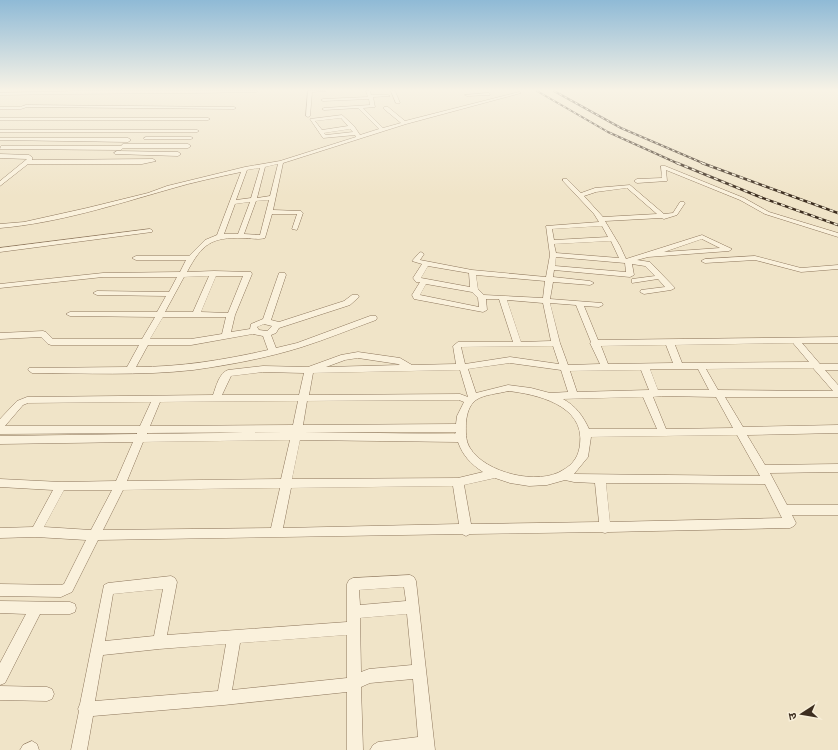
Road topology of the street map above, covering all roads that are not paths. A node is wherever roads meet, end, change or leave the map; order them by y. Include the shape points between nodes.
1 (316, 126) edge
2 (378, 126) edge
3 (395, 126) edge
4 (352, 127) joint
5 (382, 130) junction
6 (0, 131) edge
7 (51, 131) junction
8 (197, 131) dead end
9 (136, 132) junction
10 (321, 132) junction
11 (358, 135) junction
12 (138, 138) dead end
13 (191, 138) dead end
14 (0, 139) edge
15 (41, 140) junction
16 (128, 140) junction
17 (188, 146) dead end
18 (122, 147) junction
19 (1, 148) edge
20 (29, 148) junction
21 (178, 154) dead end
22 (0, 156) edge
23 (153, 161) dead end
24 (28, 162) junction
25 (282, 162) junction
26 (263, 165) junction
27 (245, 169) junction
28 (565, 180) dead end
29 (637, 181) dead end
30 (0, 184) edge
31 (580, 195) junction
32 (272, 198) junction
33 (254, 199) junction
34 (234, 202) junction
35 (682, 203) dead end
36 (268, 212) junction
37 (664, 217) junction
38 (602, 221) junction
39 (0, 226) edge
40 (295, 229) dead end
41 (150, 231) dead end
42 (220, 235) junction
43 (838, 235) edge
44 (240, 236) junction
45 (612, 239) junction
46 (550, 242) junction
47 (561, 242) junction
48 (617, 246) junction
49 (0, 250) edge
50 (421, 254) dead end
51 (553, 254) junction
52 (645, 255) junction
53 (136, 258) dead end
54 (191, 258) junction
55 (626, 260) junction
56 (704, 261) dead end
57 (426, 263) junction
58 (834, 267) edge
59 (552, 268) junction
60 (472, 272) junction
61 (214, 273) junction
62 (182, 274) junction
63 (282, 275) dead end
64 (660, 277) junction
65 (548, 279) junction
66 (424, 281) junction
67 (635, 281) dead end
68 (590, 283) dead end
69 (0, 286) edge
70 (474, 290) junction
71 (644, 292) dead end
72 (97, 293) dead end
73 (172, 294) junction
74 (353, 295) dead end
75 (482, 297) junction
76 (502, 297) junction
77 (546, 301) junction
78 (578, 303) junction
79 (599, 305) dead end
80 (70, 314) dead end
81 (160, 314) junction
82 (196, 314) junction
83 (231, 315) junction
84 (373, 318) dead end
85 (272, 322) junction
86 (254, 328) junction
87 (227, 333) junction
88 (266, 333) junction
89 (0, 336) edge
90 (146, 339) junction
91 (838, 340) edge
92 (669, 341) junction
93 (796, 341) junction
94 (556, 342) junction
95 (594, 343) junction
96 (518, 344) junction
97 (273, 352) junction
98 (644, 366) junction
99 (679, 366) junction
100 (816, 366) junction
101 (462, 367) junction
102 (605, 367) junction
103 (701, 367) junction
104 (838, 367) edge
105 (410, 368) junction
106 (565, 368) junction
107 (130, 369) junction
108 (32, 370) dead end
109 (309, 370) junction
110 (651, 394) junction
111 (718, 394) junction
112 (838, 394) edge
113 (550, 396) junction
114 (574, 396) junction
115 (157, 399) junction
116 (216, 399) junction
117 (302, 399) junction
118 (471, 400) junction
119 (0, 426) edge
120 (838, 429) edge
121 (0, 430) edge
122 (741, 431) junction
123 (296, 432) junction
124 (460, 433) junction
125 (586, 433) junction
126 (663, 433) junction
127 (142, 434) junction
128 (0, 440) edge
129 (838, 468) edge
130 (762, 469) junction
131 (493, 474) junction
132 (564, 475) junction
133 (600, 479) junction
134 (768, 480) junction
135 (458, 482) junction
136 (287, 483) junction
137 (1, 485) edge
138 (61, 486) junction
139 (119, 486) junction
140 (784, 510) junction
141 (837, 511) edge
142 (605, 528) junction
143 (466, 530) junction
144 (36, 532) junction
145 (0, 533) edge
146 (276, 534) junction
147 (95, 535) junction
148 (0, 590) edge
149 (0, 607) edge
150 (413, 607) junction
151 (36, 608) junction
152 (70, 608) dead end
153 (354, 612) junction
154 (353, 628) junction
155 (234, 636) junction
156 (159, 642) junction
157 (98, 650) junction
158 (418, 672) junction
159 (0, 678) edge
160 (353, 684) junction
161 (0, 693) edge
162 (48, 694) dead end
163 (224, 698) junction
164 (85, 709) junction
165 (427, 747) edge
166 (78, 750) edge
167 (355, 750) edge
168 (378, 750) edge

1 - 10 street
2 - 5 street
3 - 5 street
4 - 10 street
4 - 11 street
5 - 11 street
6 - 7 street
7 - 9 street
7 - 15 street
8 - 9 street
9 - 16 street
10 - 11 street via 325,137
11 - 25 street
12 - 13 street
14 - 15 street
15 - 16 street
15 - 20 street
16 - 18 street
17 - 18 street
18 - 20 street
18 - 21 street via 117,153
19 - 20 street
22 - 24 street via 29,157
23 - 24 street
24 - 30 street
25 - 26 street
25 - 32 street
26 - 27 street
26 - 33 street
27 - 34 street
27 - 39 street via 87,210 24,224
28 - 31 street
29 - 43 street via 665,180 663,167 742,198 767,213
31 - 37 street via 595,190 628,186
31 - 38 street
32 - 33 street
32 - 36 street
33 - 34 street
33 - 44 street
34 - 42 street
35 - 37 street via 675,214
36 - 40 street via 299,212
36 - 44 street via 263,237
37 - 38 street
38 - 45 street
38 - 46 street via 548,227
41 - 49 street
42 - 44 street
42 - 54 street via 201,246
45 - 47 street
45 - 48 street
46 - 47 street
46 - 51 street
47 - 48 street
48 - 55 street
50 - 57 street via 416,261
51 - 55 street
51 - 59 street
52 - 52 street via 702,237 729,249 706,251
52 - 55 street
53 - 54 street
54 - 62 street
55 - 59 street via 630,275
55 - 64 street via 647,264
56 - 58 street via 756,258 801,270
57 - 60 street via 447,263
57 - 66 street via 417,279
59 - 65 street
60 - 65 street
60 - 70 street
61 - 62 street
61 - 82 street
61 - 83 street via 248,274
62 - 69 street via 103,275
62 - 73 street
63 - 85 street
64 - 67 street
64 - 71 street via 671,288
65 - 68 street
65 - 77 street
66 - 70 street
66 - 75 street via 416,295 419,298 481,311
70 - 75 street
72 - 73 street
73 - 81 street
74 - 85 street via 347,303
75 - 76 street
76 - 77 street
76 - 96 street
77 - 78 street
77 - 94 street
78 - 79 street
78 - 95 street
80 - 81 street
81 - 82 street
81 - 90 street
82 - 83 street
83 - 87 street
84 - 97 street
85 - 86 street via 260,322
85 - 88 street via 271,332
86 - 87 street
86 - 88 street via 259,333
87 - 90 street via 191,342
88 - 97 street
89 - 90 street via 43,334 51,342
90 - 107 street
91 - 93 street
92 - 93 street
92 - 95 street
92 - 99 street
93 - 100 street
94 - 96 street
94 - 106 street
95 - 102 street
96 - 101 street via 461,344 457,346
97 - 107 street via 192,367
98 - 99 street
98 - 102 street
98 - 110 street
99 - 103 street
100 - 103 street
100 - 104 street
100 - 112 street
101 - 105 street
101 - 106 street via 510,360
101 - 118 street
102 - 106 street
103 - 111 street
105 - 109 street
105 - 109 street via 400,361 358,355 344,357
106 - 114 street
107 - 108 street
109 - 116 street via 263,369 228,373 224,376
109 - 117 street
110 - 111 street
110 - 114 street
110 - 126 street
111 - 112 street
111 - 122 street
113 - 114 street
113 - 118 street via 530,390 508,388
113 - 125 street via 566,405 579,418
115 - 116 street
115 - 119 street via 27,400 20,403
115 - 127 street
116 - 117 street
117 - 118 street via 460,397
117 - 123 street
118 - 124 street via 463,414
120 - 122 street
121 - 127 street
122 - 126 street
122 - 130 street
123 - 124 street
123 - 127 street
123 - 136 street
124 - 131 street via 466,451 477,464
125 - 126 street
125 - 132 street via 584,457
127 - 128 street
127 - 139 street
129 - 130 street
130 - 134 street
131 - 132 street via 514,480 531,481
131 - 135 street
132 - 133 street
133 - 134 street
133 - 142 street
134 - 140 street
135 - 136 street
135 - 143 street
136 - 139 street
136 - 146 street
137 - 138 street
138 - 139 street
138 - 144 street
139 - 147 street
140 - 141 street
140 - 142 street via 790,523
142 - 143 street
143 - 146 street
144 - 145 street
144 - 147 street
146 - 147 street
147 - 148 street via 68,588 61,591
149 - 151 street
150 - 153 street
150 - 153 street via 410,580 353,584
150 - 158 street
151 - 152 street
151 - 159 street
153 - 154 street
154 - 155 street
154 - 160 street
155 - 156 street
155 - 163 street
156 - 157 street
156 - 157 street via 171,582 108,589
157 - 164 street
158 - 160 street via 369,676
158 - 165 street
160 - 163 street
160 - 167 street
161 - 162 street
163 - 164 street
164 - 166 street
165 - 168 street

